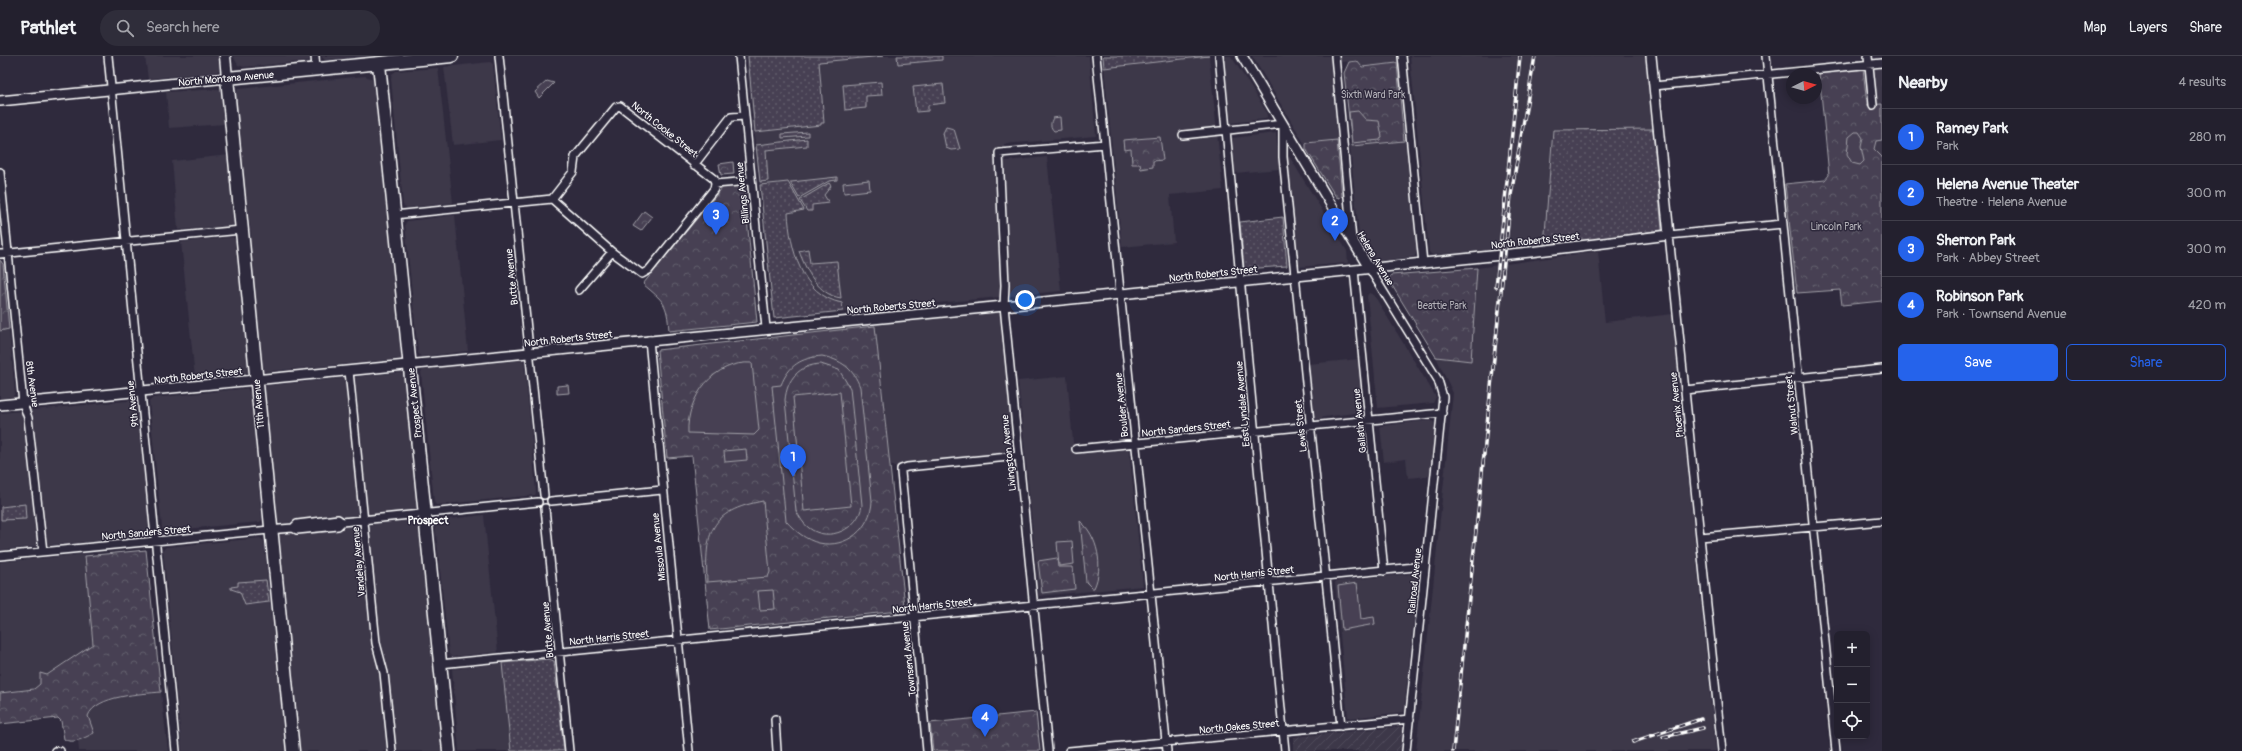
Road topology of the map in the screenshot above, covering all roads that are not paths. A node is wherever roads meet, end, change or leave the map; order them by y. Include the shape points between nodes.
1 (108, 56) edge
2 (225, 56) edge
3 (315, 56) edge
4 (452, 56) edge
5 (499, 56) edge
6 (739, 56) edge
7 (1096, 56) edge
8 (1219, 56) edge
9 (1242, 56) edge
10 (1335, 56) edge
11 (1402, 56) edge
12 (1651, 56) edge
13 (1766, 56) edge
14 (1868, 56) edge
15 (379, 60) edge
16 (1882, 63) edge
17 (1868, 64) junction
18 (316, 70) junction
19 (1768, 74) junction
20 (227, 78) junction
21 (1654, 86) junction
22 (111, 89) junction
23 (0, 101) edge
24 (1873, 105) dead end
25 (744, 116) junction
26 (1283, 124) junction
27 (1226, 131) junction
28 (1183, 135) dead end
29 (1106, 144) junction
30 (694, 165) junction
31 (0, 172) edge
32 (750, 181) junction
33 (715, 184) junction
34 (552, 199) junction
35 (513, 203) junction
36 (394, 215) junction
37 (1783, 224) junction
38 (241, 230) junction
39 (1669, 235) junction
40 (1352, 240) junction
41 (124, 242) junction
42 (612, 252) junction
43 (8, 253) junction
44 (0, 254) edge
45 (1423, 263) junction
46 (1369, 268) junction
47 (1354, 270) junction
48 (1295, 276) junction
49 (1240, 281) junction
50 (579, 290) dead end
51 (1120, 293) junction
52 (1004, 306) junction
53 (766, 328) junction
54 (649, 340) junction
55 (529, 353) junction
56 (410, 365) junction
57 (1882, 369) edge
58 (350, 371) junction
59 (1798, 378) junction
60 (256, 380) junction
61 (1685, 390) junction
62 (141, 392) junction
63 (23, 403) junction
64 (0, 405) edge
65 (1442, 413) junction
66 (1369, 420) junction
67 (1310, 426) junction
68 (1254, 431) junction
69 (1135, 444) junction
70 (1076, 449) dead end
71 (1019, 456) junction
72 (662, 490) junction
73 (544, 495) junction
74 (551, 501) junction
75 (538, 502) junction
76 (545, 508) junction
77 (425, 514) junction
78 (365, 520) junction
79 (1882, 521) edge
80 (1814, 528) junction
81 (270, 530) junction
82 (1700, 537) junction
83 (155, 541) junction
84 (44, 552) junction
85 (0, 556) edge
86 (1425, 566) junction
87 (1384, 570) junction
88 (1326, 576) junction
89 (1269, 582) junction
90 (1150, 594) junction
91 (1033, 605) junction
92 (914, 617) junction
93 (678, 640) junction
94 (559, 652) junction
95 (440, 664) junction
96 (774, 719) dead end
97 (1410, 719) junction
98 (1341, 726) junction
99 (1283, 732) junction
100 (1166, 742) junction
101 (55, 751) edge
102 (59, 751) edge
103 (176, 751) edge
104 (293, 751) edge
105 (392, 751) edge
106 (449, 751) edge
107 (569, 751) edge
108 (689, 751) edge
109 (777, 751) edge
110 (927, 751) edge
111 (1048, 751) edge
112 (1069, 751) edge
113 (1167, 751) edge
114 (1285, 751) edge
115 (1406, 751) edge
116 (1722, 751) edge
117 (1836, 751) edge

1 - 22 street, 9th Avenue
2 - 20 main road, 11th Avenue
3 - 18 street
4 - 15 highway, North Montana Avenue
5 - 35 street, Butte Avenue
6 - 25 street, Billings Avenue
7 - 29 street, Boulder Avenue
8 - 27 street, East Lyndale Avenue
9 - 26 street, Helena Avenue
10 - 40 street
11 - 45 street
12 - 21 street, Phoenix Avenue
13 - 19 street, Walnut Street
14 - 17 street
15 - 18 highway, North Montana Avenue
15 - 36 highway, Prospect Avenue
16 - 17 street
17 - 19 street
17 - 24 street
18 - 20 highway, North Montana Avenue
19 - 21 street
19 - 37 street, Walnut Street
20 - 22 street, North Montana Avenue
20 - 38 highway, 11th Avenue
21 - 39 street, Phoenix Avenue
22 - 23 street, North Montana Avenue
22 - 41 street, 9th Avenue
25 - 30 street via 731,117
25 - 32 street, Billings Avenue
26 - 27 street
26 - 40 street, Helena Avenue
26 - 48 street, Lewis Street via 1283,157
27 - 28 street
27 - 49 street, East Lyndale Avenue
29 - 51 street, Boulder Avenue
29 - 52 street, Livingston Avenue via 999,152 1006,285
30 - 33 street, North Cooke Street via 714,179
30 - 34 street, North Cooke Street via 622,107 616,107 575,157 573,172
31 - 43 street, 8th Avenue
32 - 33 street
32 - 53 street, Billings Avenue
33 - 42 street via 714,189 645,274 638,273
34 - 35 street
34 - 42 street
35 - 36 street
35 - 55 street, Butte Avenue
36 - 56 highway, Prospect Avenue
37 - 39 street, North Roberts Street
37 - 59 street, Walnut Street
38 - 41 street
38 - 60 highway, 11th Avenue
39 - 45 street, North Roberts Street
39 - 61 street, Phoenix Avenue
40 - 46 street, Helena Avenue
41 - 43 street
41 - 62 street, 9th Avenue
42 - 50 street
43 - 44 street
43 - 63 street, 8th Avenue
45 - 46 street, North Roberts Street
46 - 47 street, North Roberts Street
46 - 65 street, Helena Avenue via 1438,380 1444,397
47 - 48 street, North Roberts Street
47 - 66 street, Gallatin Avenue
48 - 49 street, North Roberts Street
48 - 67 street, Lewis Street
49 - 51 street, North Roberts Street
49 - 68 street, East Lyndale Avenue
51 - 52 street, North Roberts Street
51 - 69 street, Boulder Avenue
52 - 53 street, North Roberts Street
52 - 71 street, Livingston Avenue
53 - 54 street, North Roberts Street
54 - 55 street, North Roberts Street
54 - 72 street, Missoula Avenue
55 - 56 street, North Roberts Street
55 - 73 street, Butte Avenue
56 - 58 street, North Roberts Street
56 - 77 highway, Prospect Avenue
57 - 59 street
58 - 60 street, North Roberts Street
58 - 78 street, Vandelay Avenue
59 - 61 street
59 - 80 street, Walnut Street
60 - 62 street, North Roberts Street
60 - 81 highway, 11th Avenue
61 - 82 street, Phoenix Avenue
62 - 63 street, North Roberts Street
62 - 83 street, 9th Avenue
63 - 64 street, North Roberts Street
63 - 84 street, 8th Avenue via 28,418
65 - 66 street, North Sanders Street
65 - 86 street, Railroad Avenue
66 - 67 street, North Sanders Street
66 - 87 street, Gallatin Avenue
67 - 68 street, North Sanders Street
67 - 88 street, Lewis Street
68 - 69 street, North Sanders Street
68 - 89 street, East Lyndale Avenue
69 - 70 street, North Sanders Street
69 - 90 street, Boulder Avenue
71 - 91 street, Livingston Avenue
71 - 92 street, Townsend Avenue via 902,469 900,475
72 - 74 street
72 - 93 street, Missoula Avenue
73 - 74 street
73 - 75 street
74 - 76 street via 550,506
75 - 76 street
75 - 77 street, North Sanders Street
76 - 94 street, Butte Avenue
77 - 78 street, North Sanders Street
77 - 95 highway, Prospect Avenue
78 - 81 street, North Sanders Street via 342,522 338,519
78 - 105 street, Vandelay Avenue via 376,643 384,673
79 - 80 street
80 - 82 street
80 - 117 street, Walnut Street
81 - 83 street, North Sanders Street
81 - 104 highway, 11th Avenue
82 - 116 street, Phoenix Avenue
83 - 84 street, North Sanders Street
83 - 103 street, 9th Avenue
84 - 85 street, North Sanders Street
86 - 87 street, North Harris Street
86 - 97 street, Railroad Avenue
87 - 88 street, North Harris Street
88 - 89 street, North Harris Street
88 - 98 street, Lewis Street
89 - 90 street, North Harris Street
89 - 99 street, East Lyndale Avenue
90 - 91 street, North Harris Street
90 - 100 street, Boulder Avenue
91 - 92 street, North Harris Street
91 - 111 street, Livingston Avenue
92 - 93 street, North Harris Street
92 - 110 street, Townsend Avenue
93 - 94 street, North Harris Street
93 - 108 street, Missoula Avenue
94 - 95 street, North Harris Street
94 - 107 street, Butte Avenue
95 - 106 highway, Prospect Avenue
96 - 109 street
97 - 98 street, North Oakes Street
97 - 115 street, Railroad Avenue
98 - 99 street, North Oakes Street
99 - 100 street, North Oakes Street
99 - 114 street, East Lyndale Avenue
100 - 112 street, North Oakes Street
100 - 113 street, Boulder Avenue
101 - 102 street

